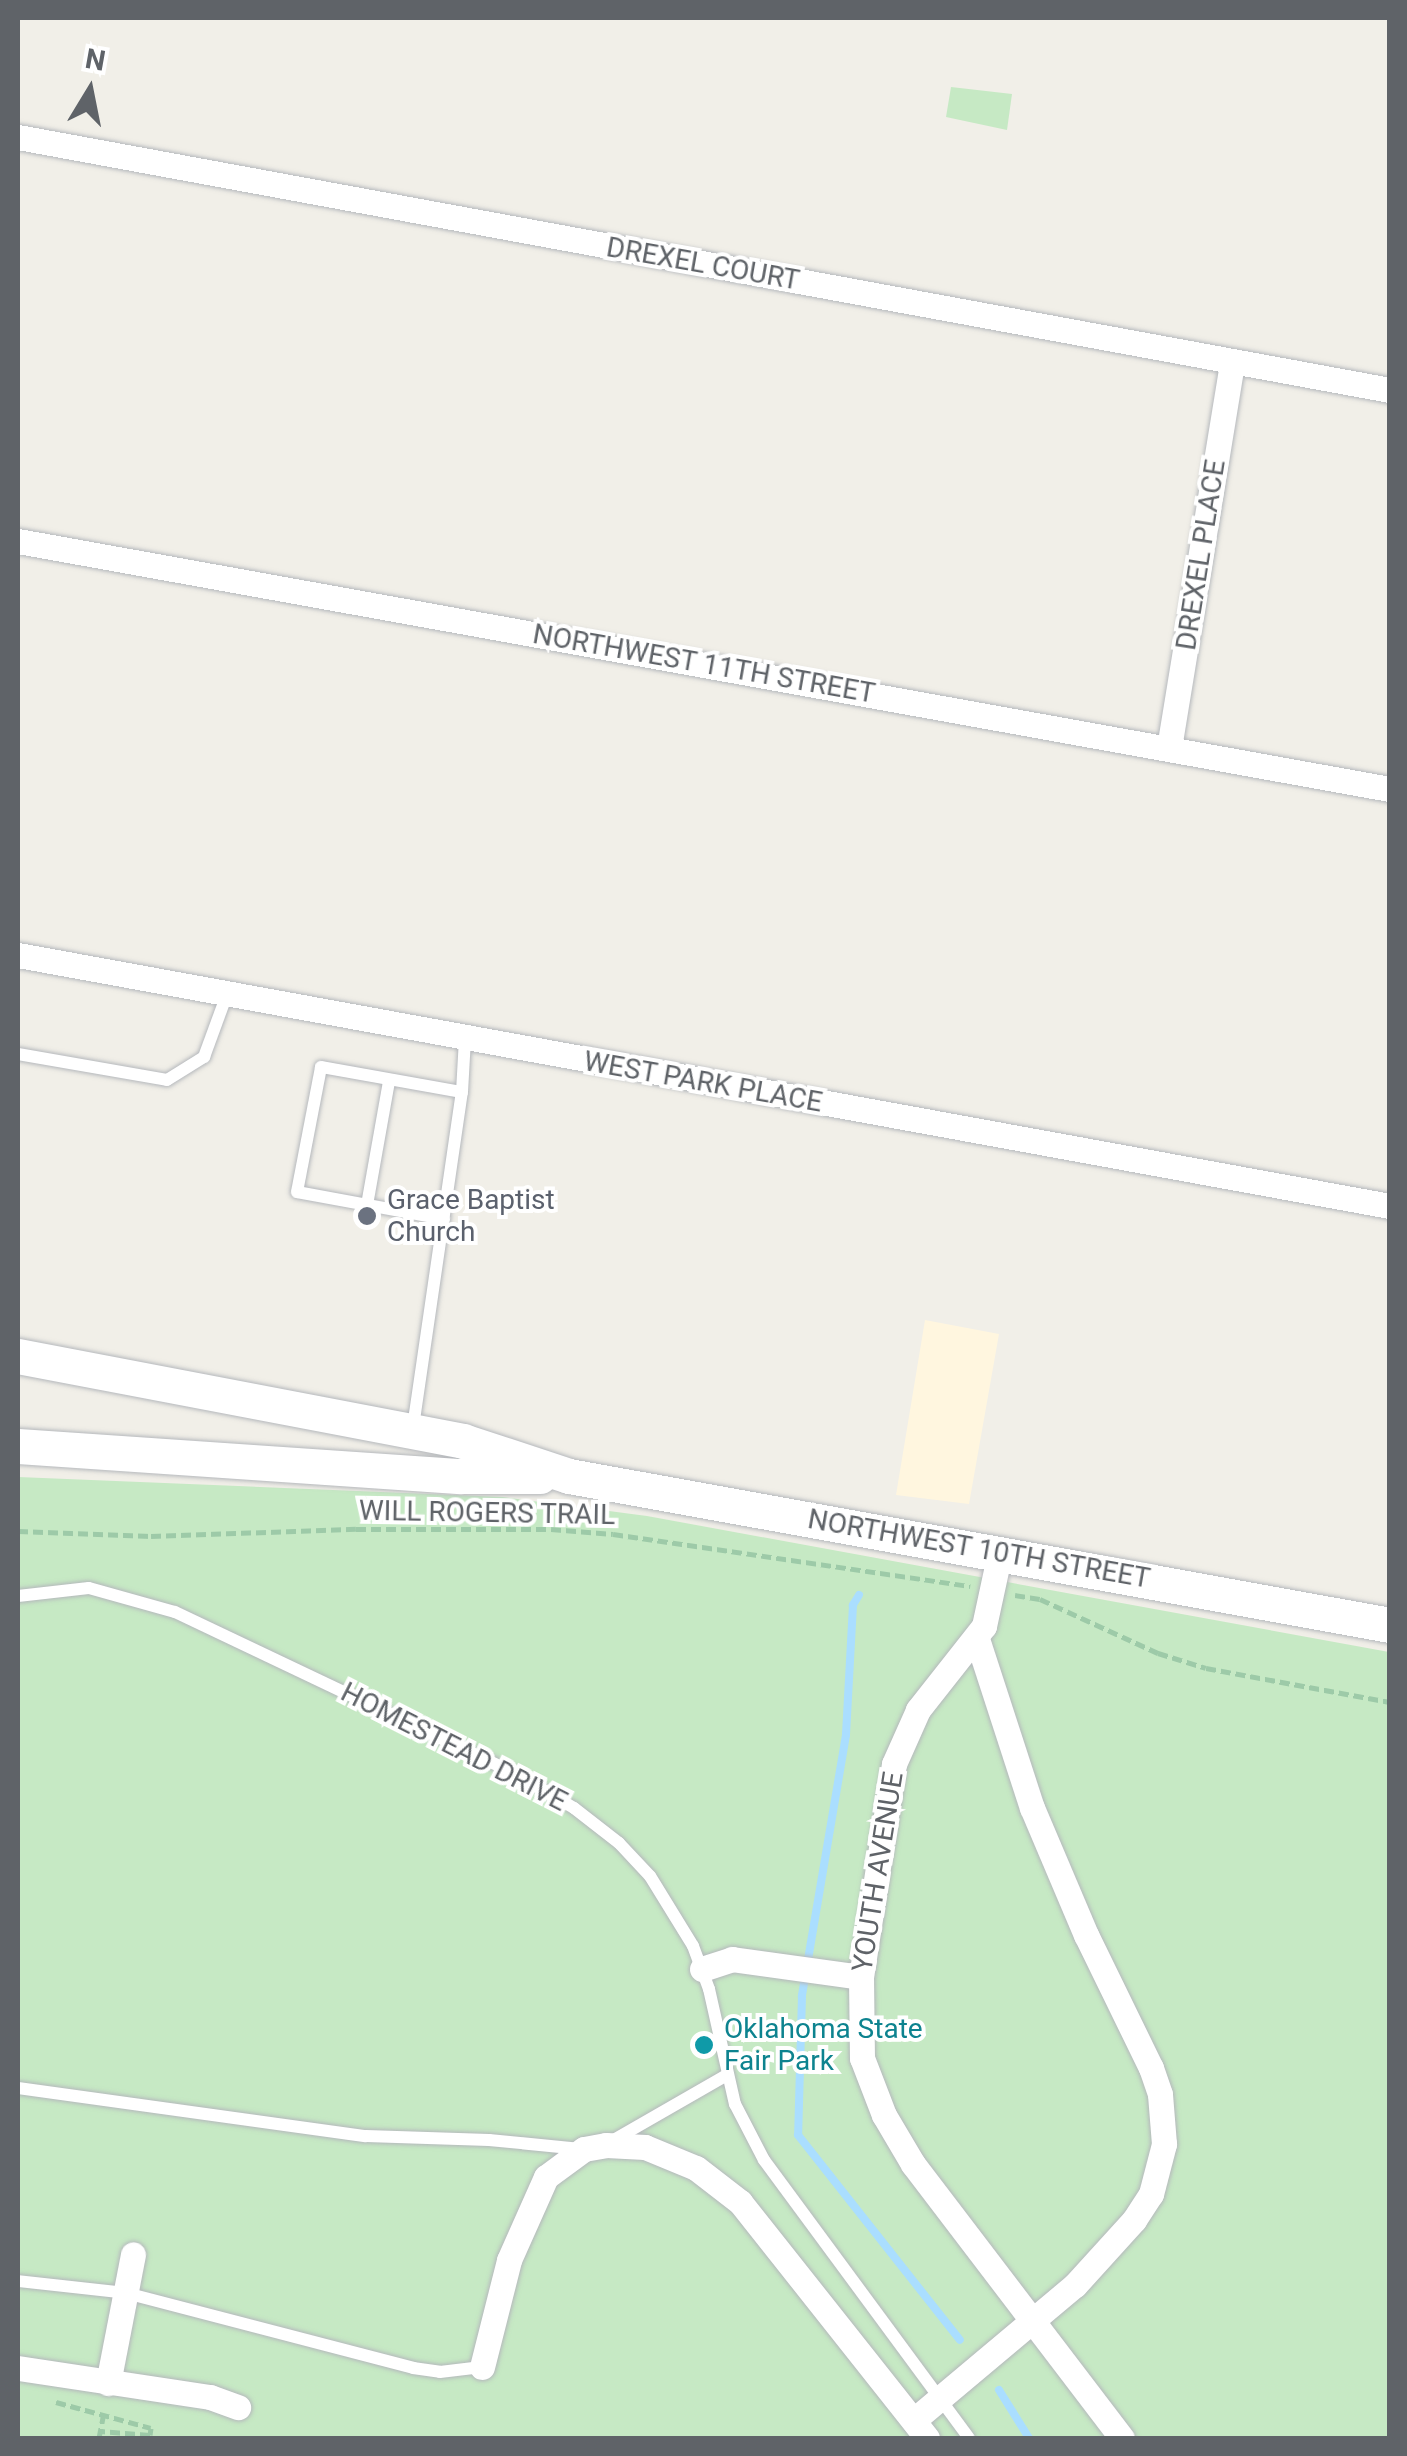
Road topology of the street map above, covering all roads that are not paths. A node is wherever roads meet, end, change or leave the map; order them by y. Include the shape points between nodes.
1 (18, 137) edge
2 (1232, 362) junction
3 (1390, 390) edge
4 (18, 540) edge
5 (1169, 748) junction
6 (1390, 790) edge
7 (18, 956) edge
8 (227, 994) junction
9 (465, 1038) junction
10 (18, 1054) edge
11 (389, 1081) junction
12 (462, 1092) junction
13 (367, 1205) junction
14 (1390, 1206) edge
15 (444, 1219) junction
16 (18, 1356) edge
17 (412, 1431) junction
18 (18, 1446) edge
19 (569, 1476) junction
20 (1000, 1552) junction
21 (18, 1596) edge
22 (1390, 1625) edge
23 (977, 1639) junction
24 (702, 1969) junction
25 (862, 1977) junction
26 (727, 2076) junction
27 (18, 2088) edge
28 (595, 2147) junction
29 (134, 2254) dead end
30 (18, 2281) edge
31 (126, 2293) junction
32 (1033, 2323) junction
33 (482, 2367) joint
34 (18, 2368) edge
35 (108, 2383) junction
36 (939, 2399) junction
37 (238, 2407) dead end
38 (920, 2429) edge
39 (969, 2438) edge
40 (1122, 2438) edge

1 - 2 street, DREXEL COURT
2 - 3 street, DREXEL COURT
2 - 5 street, DREXEL PLACE
4 - 5 street, NORTHWEST 11TH STREET
5 - 6 street, NORTHWEST 11TH STREET
7 - 8 street, WEST PARK PLACE
8 - 9 street, WEST PARK PLACE
8 - 10 lane via 204,1057 167,1080
9 - 12 lane
9 - 14 street, WEST PARK PLACE
11 - 12 lane
11 - 13 lane
11 - 13 lane via 321,1067 297,1192
12 - 15 lane
13 - 15 lane
15 - 17 lane
16 - 17 main road, NORTHWEST 10TH STREET
17 - 19 main road, NORTHWEST 10TH STREET
18 - 19 main road, NORTHWEST 10TH STREET via 461,1476
19 - 20 main road, NORTHWEST 10TH STREET
20 - 22 main road, NORTHWEST 10TH STREET
20 - 23 street, YOUTH AVENUE via 990,1612
21 - 24 lane, HOMESTEAD DRIVE via 89,1588 174,1612 516,1774 619,1843 672,1909
23 - 25 street, YOUTH AVENUE via 918,1710 894,1764
23 - 32 street via 1032,1808 1151,2068 1164,2119 1160,2169 1142,2207 1075,2286
24 - 25 street via 732,1959
24 - 26 lane, HOMESTEAD DRIVE
25 - 32 street, YOUTH AVENUE via 862,2058 884,2115 967,2240
26 - 28 lane
26 - 36 lane, HOMESTEAD DRIVE via 764,2160
27 - 28 lane via 366,2136
28 - 33 street via 546,2176 509,2260
28 - 38 street via 664,2152 740,2202
29 - 31 street
30 - 31 lane
31 - 33 lane via 413,2368
31 - 35 street
32 - 36 street
32 - 40 street, YOUTH AVENUE
34 - 35 street
35 - 37 street
36 - 38 street
36 - 39 lane, HOMESTEAD DRIVE

